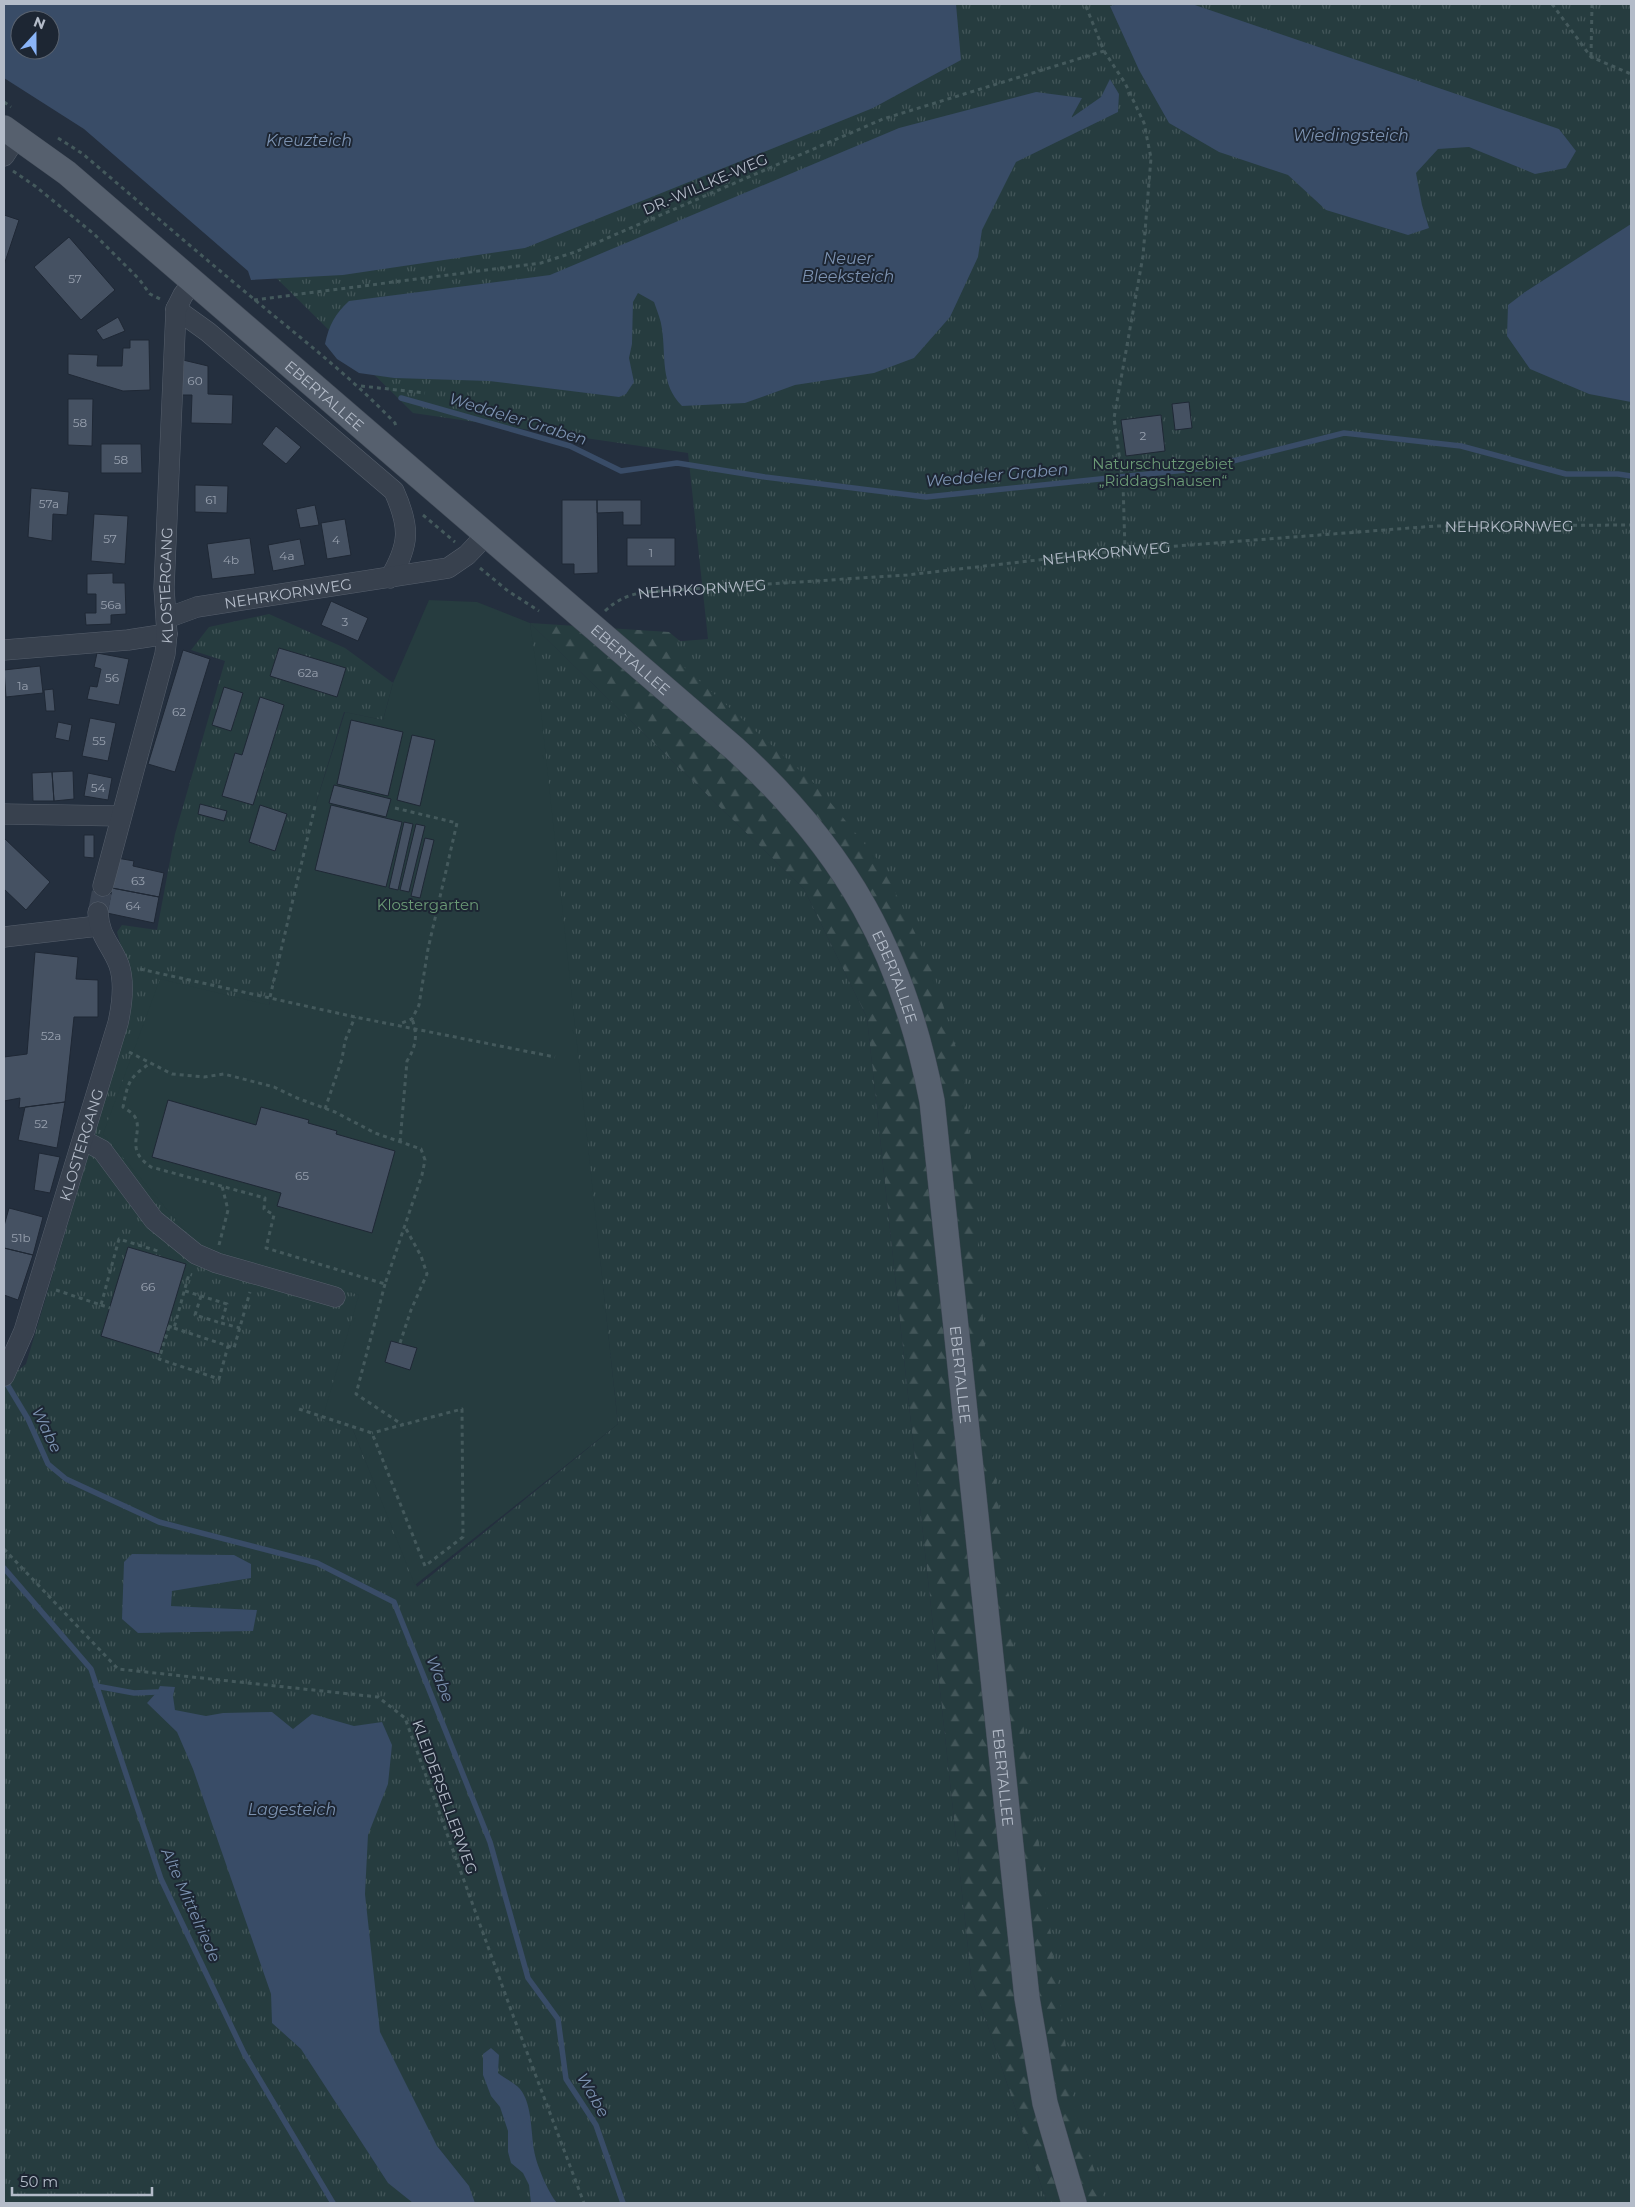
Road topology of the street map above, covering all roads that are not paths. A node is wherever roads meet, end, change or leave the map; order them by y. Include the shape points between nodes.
1 (11, 140) edge
2 (194, 282) junction
3 (176, 309) junction
4 (487, 534) junction
5 (390, 578) junction
6 (167, 626) junction
7 (4, 650) edge
8 (4, 814) edge
9 (121, 816) junction
10 (103, 886) tunnel mouth
11 (4, 937) edge
12 (83, 1140) junction
13 (335, 1297) dead end
14 (5, 1374) edge
15 (1074, 2203) edge

1 - 2 main road, EBERTALLEE via 67,173
2 - 3 street, KLOSTERGANG
2 - 4 main road, EBERTALLEE
3 - 5 street via 208,332 394,491 404,513 406,530 402,557
3 - 6 street, KLOSTERGANG via 164,588
4 - 5 street, NEHRKORNWEG via 467,555 448,568
4 - 15 main road, EBERTALLEE via 762,774 811,828 848,879 871,919 901,985 923,1055 936,1134 1027,1998 1045,2104
5 - 6 street, NEHRKORNWEG via 197,607
6 - 7 street, NEHRKORNWEG via 128,640
6 - 9 street, KLOSTERGANG via 165,654
8 - 9 street
9 - 10 street, KLOSTERGANG
11 - 12 street, KLOSTERGANG via 98,919 119,965 122,996 113,1043
12 - 13 street via 102,1150 154,1220 196,1254 253,1283
12 - 14 street, KLOSTERGANG via 24,1331

